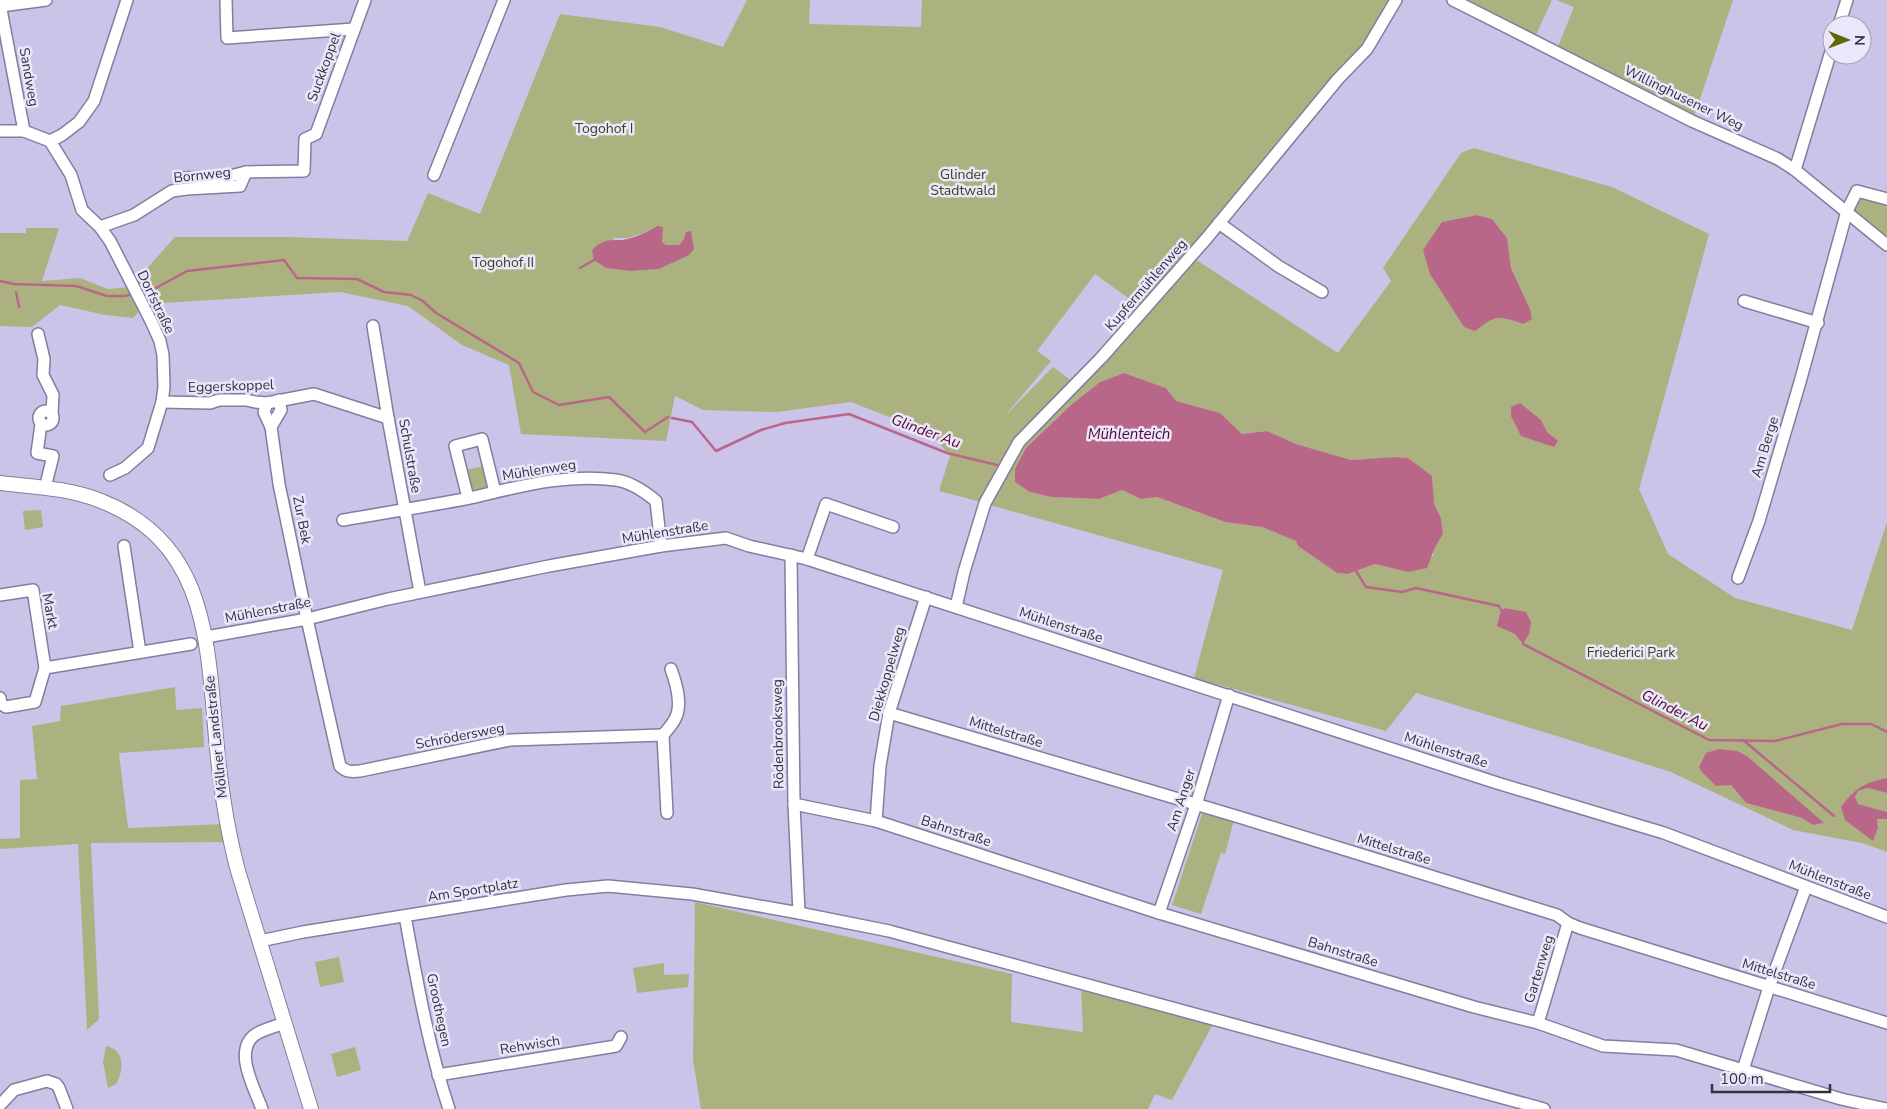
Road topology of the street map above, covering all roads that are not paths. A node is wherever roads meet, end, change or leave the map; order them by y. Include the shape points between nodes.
1 (46, 0) edge
2 (127, 0) edge
3 (226, 0) edge
4 (365, 0) edge
5 (504, 0) edge
6 (1396, 0) edge
7 (1454, 0) edge
8 (1847, 0) edge
9 (0, 5) edge
10 (1842, 15) edge
11 (354, 29) junction
12 (1827, 65) edge
13 (0, 131) edge
14 (24, 131) junction
15 (306, 139) joint
16 (50, 141) junction
17 (1795, 170) junction
18 (434, 174) dead end
19 (181, 178) dead end
20 (224, 182) junction
21 (1887, 199) edge
22 (1847, 211) junction
23 (1219, 223) junction
24 (100, 227) junction
25 (1887, 245) edge
26 (1322, 292) dead end
27 (1744, 301) dead end
28 (1818, 322) junction
29 (373, 326) dead end
30 (38, 334) dead end
31 (278, 400) junction
32 (162, 402) junction
33 (267, 403) junction
34 (388, 418) junction
35 (271, 427) junction
36 (110, 475) dead end
37 (0, 483) edge
38 (45, 488) junction
39 (495, 492) junction
40 (468, 498) junction
41 (405, 510) junction
42 (343, 520) dead end
43 (893, 527) dead end
44 (124, 546) dead end
45 (661, 546) junction
46 (791, 555) junction
47 (807, 559) junction
48 (1738, 578) dead end
49 (420, 592) junction
50 (0, 595) edge
51 (926, 597) junction
52 (956, 607) junction
53 (307, 619) junction
54 (206, 638) junction
55 (191, 644) dead end
56 (140, 652) junction
57 (45, 668) junction
58 (671, 669) dead end
59 (1229, 695) junction
60 (0, 697) edge
61 (889, 713) junction
62 (663, 735) junction
63 (794, 804) junction
64 (1196, 805) junction
65 (667, 812) dead end
66 (876, 820) junction
67 (1806, 887) junction
68 (799, 913) junction
69 (1159, 913) junction
70 (405, 916) junction
71 (1887, 917) edge
72 (1568, 923) junction
73 (260, 941) junction
74 (1769, 987) junction
75 (285, 1023) junction
76 (1538, 1023) junction
77 (1887, 1024) edge
78 (621, 1037) dead end
79 (1743, 1070) junction
80 (438, 1075) junction
81 (0, 1103) edge
82 (5, 1109) edge
83 (67, 1109) edge
84 (262, 1109) edge
85 (311, 1109) edge
86 (449, 1109) edge
87 (1544, 1109) edge
88 (1886, 1109) edge

1 - 9 street
2 - 16 street via 94,101 79,122
3 - 11 street via 227,38
4 - 11 street, Suckkoppel
5 - 18 street
6 - 23 street, Kupfermühlenweg via 1367,48
7 - 17 street, Willinghusener Weg
8 - 10 street
9 - 14 street, Sandweg
11 - 15 street, Suckkoppel via 316,134
12 - 17 street
13 - 14 street
14 - 16 street
15 - 20 street, Bornweg via 304,171 246,172 240,186
16 - 24 street, Dorfstraße via 71,175 82,210
17 - 22 street, Willinghusener Weg
19 - 20 street, Bornweg
20 - 24 street, Bornweg via 172,191 134,215
21 - 22 street, Am Berge via 1857,191
22 - 25 street, Willinghusener Weg
22 - 28 street, Am Berge
23 - 26 street via 1278,266
23 - 52 street, Kupfermühlenweg via 1102,357 1019,442 985,503
24 - 32 street, Dorfstraße via 151,321 163,355
27 - 28 street
28 - 48 street, Am Berge via 1759,520
29 - 34 street, Schulstraße
30 - 38 street via 44,359 43,375 53,395 53,418 50,425 41,424 37,453 53,456
31 - 33 street, Eggerskoppel
31 - 34 street, Eggerskoppel via 314,394
31 - 35 street via 282,410
32 - 33 street, Eggerskoppel via 195,404 246,400
32 - 36 street, Dorfstraße via 148,448 125,468
33 - 35 street, Zur Bek via 264,412
34 - 41 street, Schulstraße
35 - 53 street, Zur Bek via 279,484
37 - 38 main road, Möllner Landstraße
38 - 54 main road, Möllner Landstraße via 99,500 154,532 174,555 185,576
39 - 40 street, Mühlenweg
39 - 40 street, Mühlenweg via 482,439 455,446
39 - 45 street, Mühlenweg via 573,478 617,480 640,488 656,500
40 - 41 street, Mühlenweg
41 - 42 street, Mühlenweg
41 - 49 street, Schulstraße
43 - 47 street via 826,504
44 - 56 street
45 - 46 street, Mühlenstraße via 726,538
45 - 49 street, Mühlenstraße
46 - 47 street, Mühlenstraße
46 - 63 street, Rödenbrooksweg
47 - 51 street, Mühlenstraße
49 - 53 street, Mühlenstraße
50 - 57 street, Markt via 33,590
51 - 52 street, Mühlenstraße
51 - 61 street, Diekkoppelweg
52 - 59 street, Mühlenstraße
53 - 54 street, Mühlenstraße
53 - 62 street, Schrödersweg via 338,758 344,770 360,771 510,740
54 - 73 main road, Möllner Landstraße via 225,816
55 - 56 street
56 - 57 street
57 - 60 street, Markt via 35,702 6,707 1,704
58 - 62 street via 678,701 676,718
59 - 64 street, Am Anger
59 - 67 street, Mühlenstraße via 1497,783 1664,833
61 - 64 street, Mittelstraße
61 - 66 street, Diekkoppelweg via 880,766
62 - 65 street
63 - 66 street, Bahnstraße
63 - 68 street, Rödenbrooksweg
64 - 69 street, Am Anger
64 - 72 street, Mittelstraße via 1557,915
66 - 69 street, Bahnstraße
67 - 71 street, Mühlenstraße
67 - 74 street
68 - 70 street, Am Sportplatz via 692,894 619,886 561,890
68 - 87 street, Am Sportplatz via 889,932
69 - 76 street, Bahnstraße
70 - 73 street, Am Sportplatz
70 - 80 street, Groothegen
72 - 74 street, Mittelstraße
72 - 76 street, Gartenweg
73 - 75 main road, Möllner Landstraße
74 - 77 street, Mittelstraße
74 - 79 street
75 - 84 street via 256,1034 245,1050 246,1063
75 - 85 main road, Möllner Landstraße
76 - 79 street, Bahnstraße via 1603,1046 1676,1050
78 - 80 street, Rehwisch via 616,1046
79 - 88 street, Bahnstraße via 1841,1100
80 - 86 street, Groothegen
81 - 82 street
81 - 83 street via 14,1090 47,1081 59,1088

